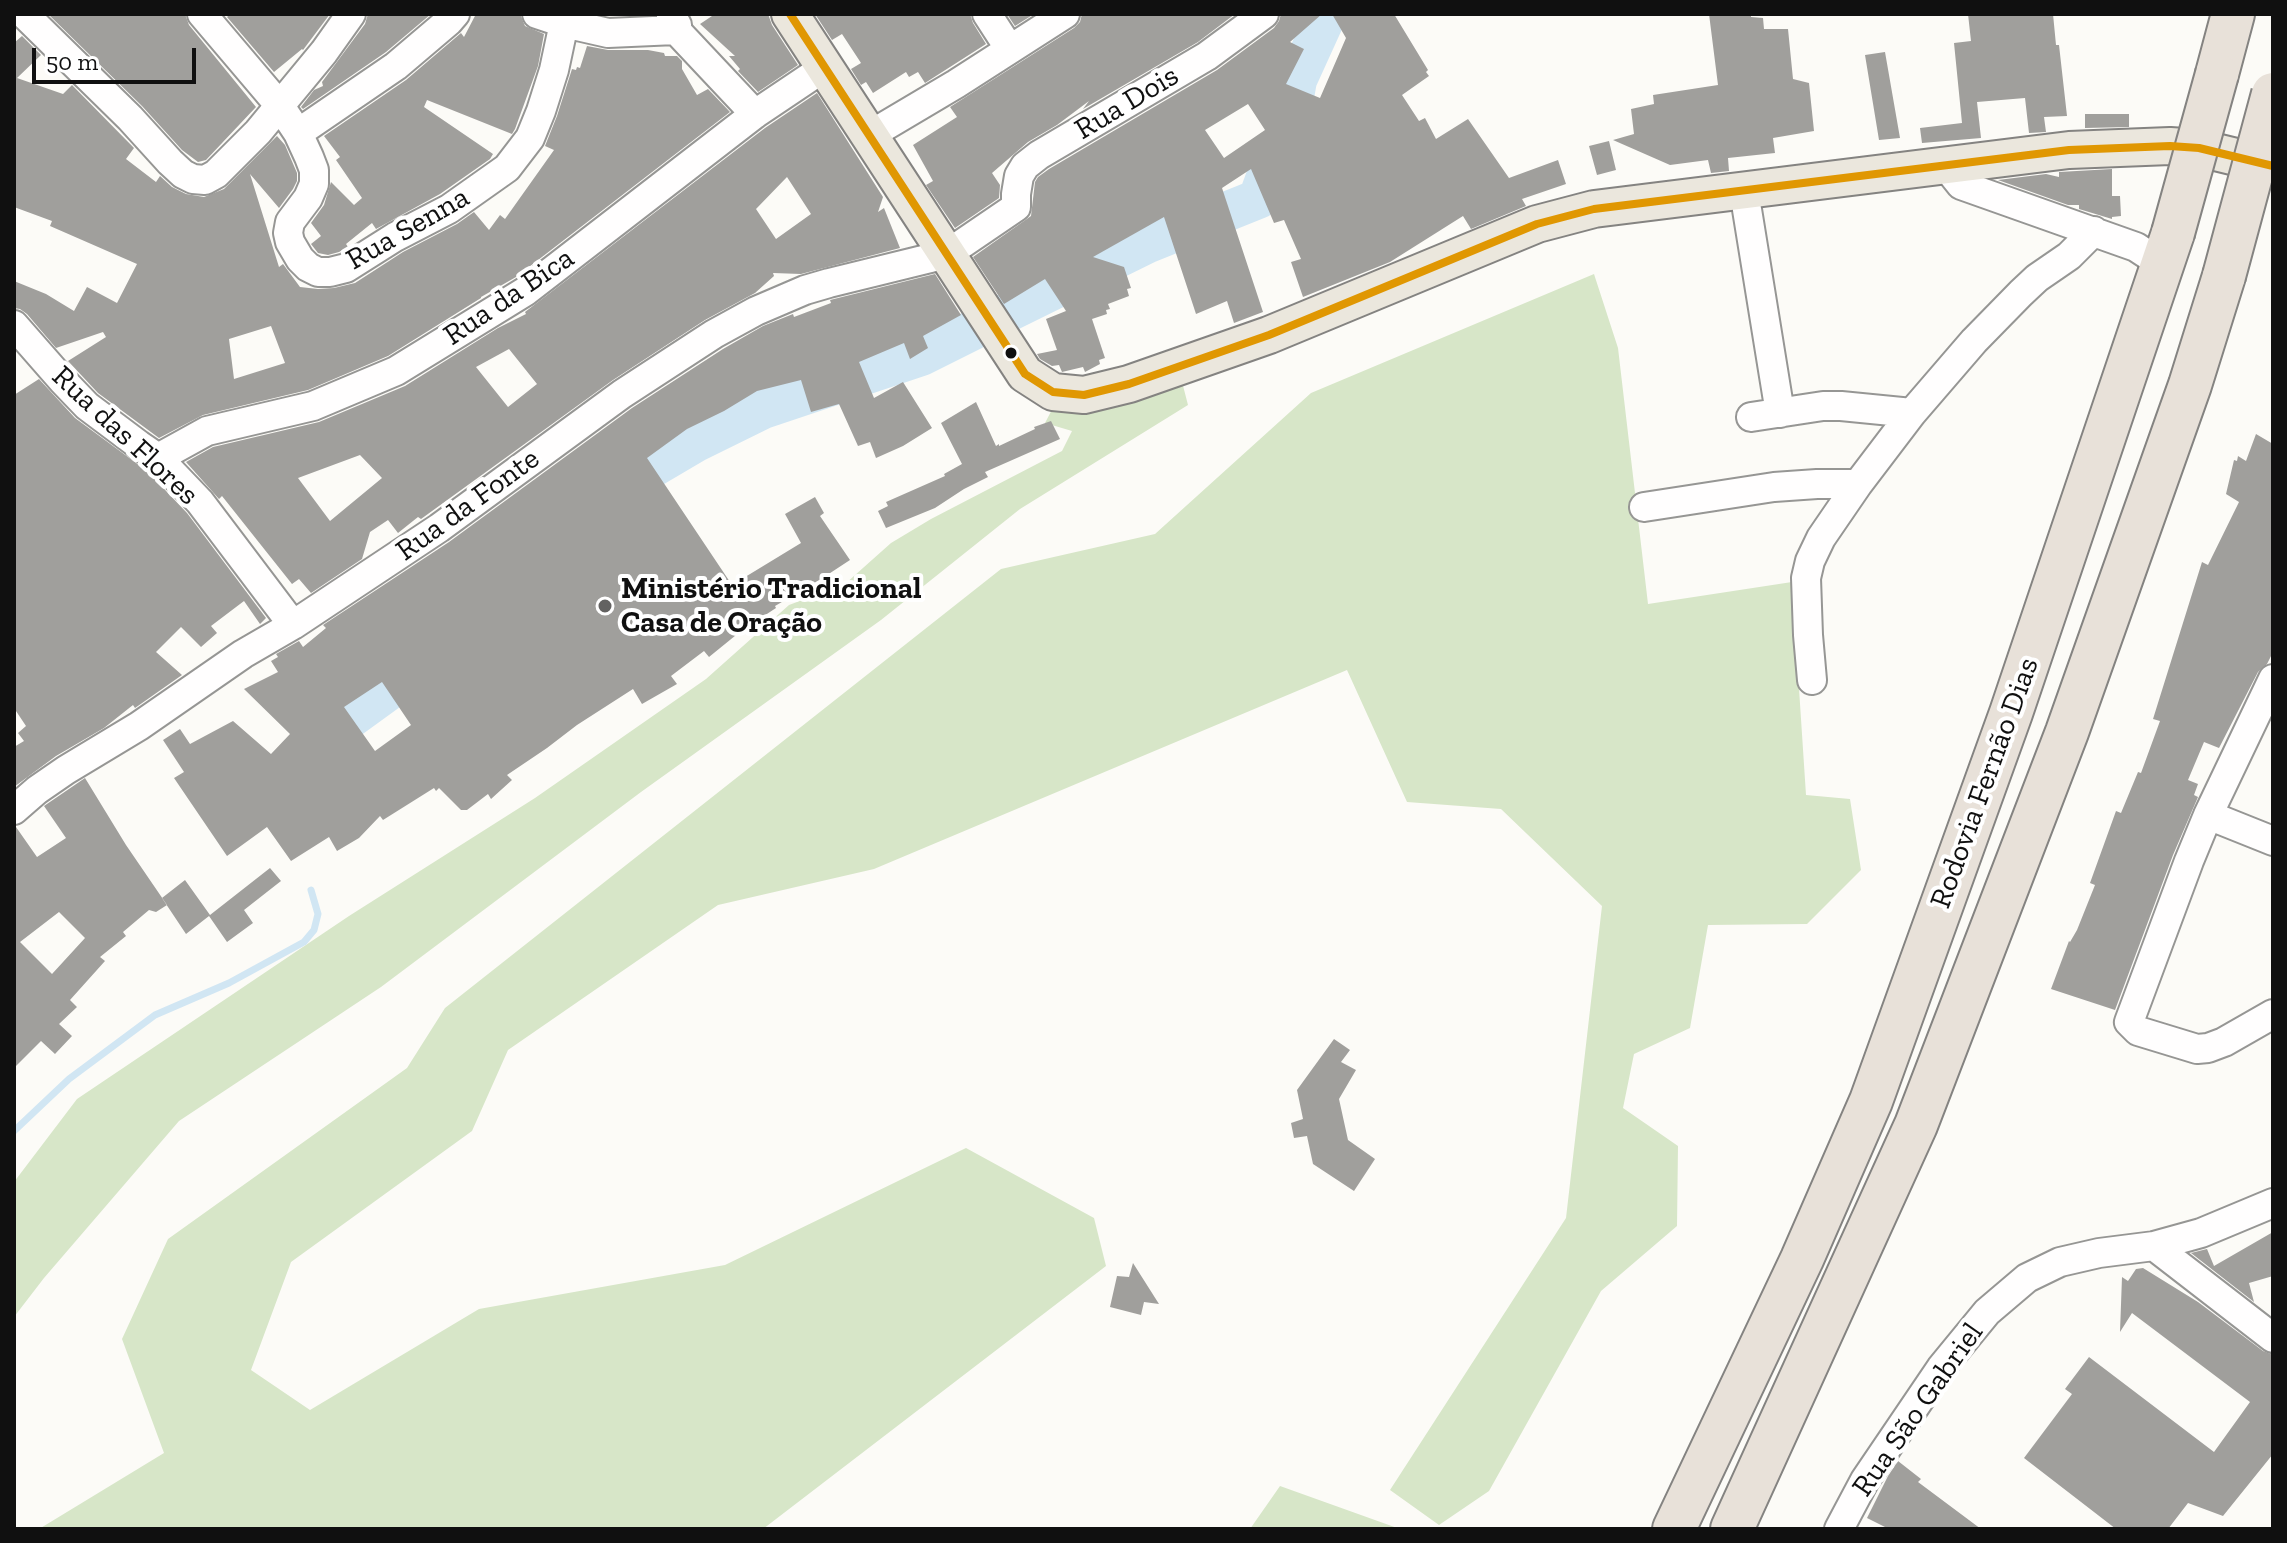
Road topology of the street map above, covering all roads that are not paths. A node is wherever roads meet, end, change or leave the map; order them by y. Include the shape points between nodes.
1 (24, 14) edge
2 (202, 14) edge
3 (351, 14) edge
4 (455, 14) edge
5 (790, 14) edge
6 (987, 14) edge
7 (1065, 14) edge
8 (1264, 14) edge
9 (2233, 14) edge
10 (551, 19) edge
11 (673, 22) edge
12 (1009, 48) junction
13 (825, 67) junction
14 (2273, 94) edge
15 (280, 106) junction
16 (755, 114) junction
17 (298, 133) junction
18 (870, 135) junction
19 (1945, 165) junction
20 (2273, 166) edge
21 (1744, 191) junction
22 (2094, 231) junction
23 (2168, 249) junction
24 (947, 254) junction
25 (14, 325) edge
26 (1780, 413) junction
27 (1912, 413) junction
28 (1751, 417) dead end
29 (158, 458) junction
30 (1858, 484) junction
31 (1644, 507) dead end
32 (293, 625) junction
33 (2273, 679) edge
34 (1812, 680) dead end
35 (14, 810) edge
36 (2208, 815) junction
37 (2273, 841) edge
38 (2273, 1014) edge
39 (2273, 1203) edge
40 (2154, 1246) junction
41 (2273, 1338) edge
42 (1674, 1529) edge
43 (1732, 1529) edge
44 (1839, 1529) edge

1 - 15 street via 198,188
2 - 15 street, Rua Senna
3 - 15 street
4 - 17 street via 396,66
5 - 13 main road
6 - 12 street
7 - 12 street
8 - 24 street, Rua Dois via 1207,56 1039,155 1019,176 1016,207
9 - 23 highway, Rodovia Fernão Dias, bridge
10 - 11 street via 608,33
10 - 17 street, Rua Senna via 554,70 530,138 507,168 449,209 346,268 318,272 300,259 290,242 290,222 308,198 315,176
11 - 16 street
12 - 18 street
13 - 16 street, Rua da Bica
13 - 18 main road
14 - 43 highway, Rodovia Fernão Dias, bridge via 2185,399 2067,732 1916,1125
15 - 17 street, Rua Senna
16 - 29 street, Rua da Bica via 526,291 396,371 313,406 207,431
18 - 24 main road
19 - 20 main road via 2069,150 2170,146
19 - 21 main road
19 - 22 street via 1961,185
21 - 24 main road via 1558,218 1269,335 1084,395 1053,392 1025,374
21 - 26 street
22 - 23 street via 2136,247
22 - 27 street via 2021,293
23 - 42 highway, Rodovia Fernão Dias via 2011,713 1871,1101
24 - 32 street, Rua da Fonte via 805,290 714,334
25 - 29 street, Rua das Flores via 87,406
26 - 27 street via 1841,406
26 - 28 street
27 - 30 street
29 - 32 street, Rua das Flores via 200,502
30 - 31 street via 1774,487
30 - 34 street via 1821,538 1806,578
32 - 35 street, Rua da Fonte via 66,770
33 - 36 street
36 - 37 street
36 - 38 street via 2130,1017 2131,1026 2197,1049 2224,1042
39 - 40 street, Rua São Gabriel
40 - 41 street
40 - 44 street, Rua São Gabriel via 2060,1262 2027,1278 1987,1312 1905,1419

